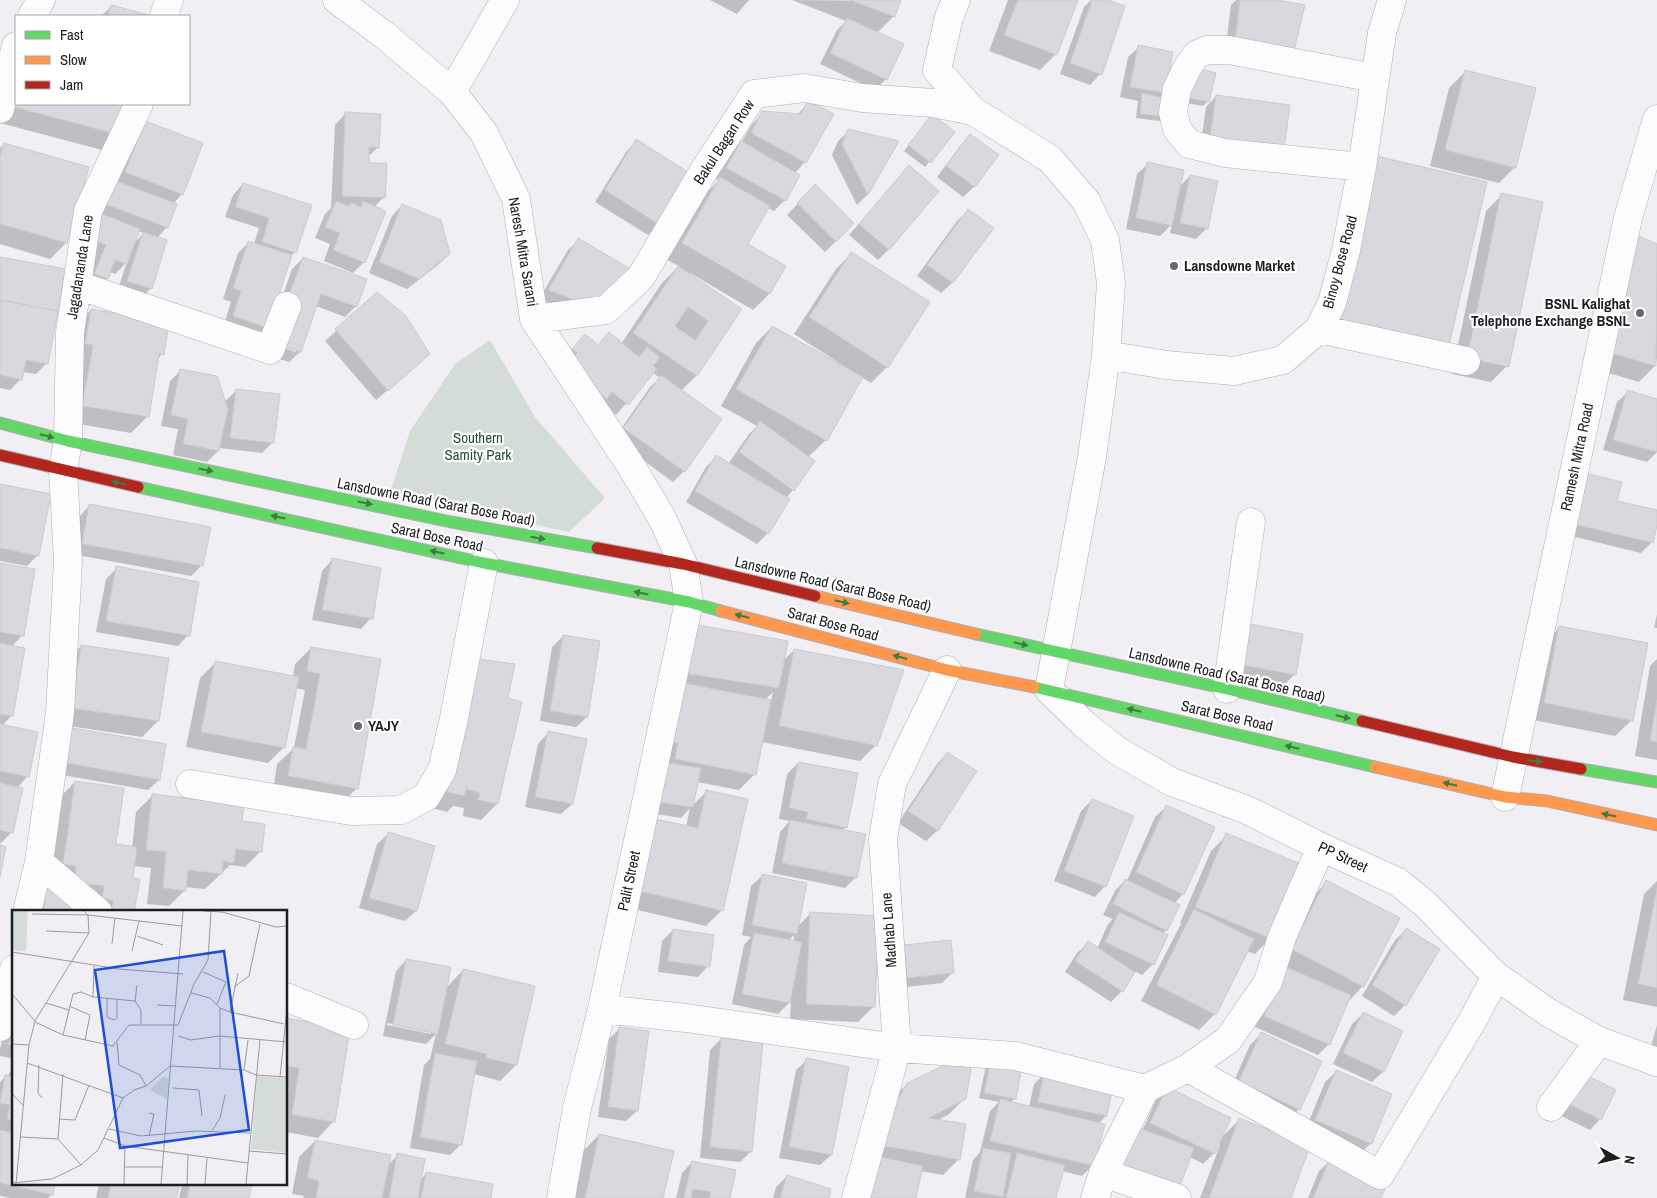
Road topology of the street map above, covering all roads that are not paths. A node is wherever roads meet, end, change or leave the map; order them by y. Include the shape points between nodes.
1 (41, 0) edge
2 (169, 0) edge
3 (337, 0) edge
4 (505, 0) edge
5 (1392, 0) edge
6 (952, 8) edge
7 (33, 15) edge
8 (164, 15) edge
9 (10, 47) edge
10 (1374, 78) junction
11 (452, 92) junction
12 (140, 105) edge
13 (0, 109) edge
14 (973, 111) junction
15 (1657, 119) edge
16 (1362, 167) junction
17 (77, 284) junction
18 (287, 306) dead end
19 (534, 319) junction
20 (1319, 329) junction
21 (1106, 355) junction
22 (1466, 361) dead end
23 (0, 423) edge
24 (68, 441) junction
25 (0, 454) edge
26 (63, 470) junction
27 (1251, 522) dead end
28 (484, 563) junction
29 (683, 564) junction
30 (689, 602) junction
31 (1056, 652) junction
32 (947, 670) junction
33 (1049, 690) junction
34 (1227, 690) junction
35 (1513, 758) junction
36 (1657, 782) edge
37 (190, 784) dead end
38 (1504, 797) junction
39 (1657, 825) edge
40 (1321, 847) junction
41 (39, 862) junction
42 (27, 910) edge
43 (96, 910) edge
44 (1496, 976) junction
45 (12, 977) edge
46 (288, 998) edge
47 (602, 1009) junction
48 (354, 1025) dead end
49 (0, 1027) edge
50 (1599, 1041) junction
51 (897, 1048) junction
52 (1657, 1062) edge
53 (1188, 1068) junction
54 (1145, 1089) junction
55 (1551, 1107) dead end
56 (1099, 1185) edge
57 (561, 1198) edge
58 (856, 1198) edge
59 (1177, 1198) edge

1 - 7 street
2 - 8 street
3 - 11 street, Naresh Mitra Sarani
4 - 11 street
5 - 10 street, Binoy Bose Road
6 - 14 street via 937,70
9 - 13 street
10 - 16 street, Binoy Bose Road
10 - 16 street via 1229,50 1207,50 1196,55 1187,68 1177,89 1173,112 1177,129 1190,144 1225,153
11 - 19 street, Naresh Mitra Sarani via 484,133 516,200
12 - 17 street, Jagadananda Lane via 88,211
14 - 19 street, Bakul Bagan Row via 933,103 862,98 804,88 754,94 641,277 606,310
14 - 21 street via 1050,159 1086,201 1105,240 1111,283
15 - 35 street, Ramesh Mitra Road via 1628,218
16 - 20 street, Binoy Bose Road via 1332,303
17 - 18 street via 270,350
17 - 24 street, Jagadananda Lane via 70,333
19 - 29 street, Naresh Mitra Sarani via 634,469
20 - 21 street, Binoy Bose Road via 1283,360 1234,371
20 - 22 street
21 - 31 street via 1092,457
23 -> 24 main road, Lansdowne Road (Sarat Bose Road)
24 - 26 street, Jagadananda Lane
24 -> 29 main road, Lansdowne Road (Sarat Bose Road) via 451,522
25 - 26 main road, Sarat Bose Road
28 -> 26 main road, Sarat Bose Road
26 - 41 street, Jagadananda Lane via 68,561 60,713
27 - 34 street
30 -> 28 main road, Sarat Bose Road
28 - 37 street via 442,770 426,797 401,810 351,811
29 - 30 street, Palit Street
29 -> 31 main road, Lansdowne Road (Sarat Bose Road)
32 -> 30 main road, Sarat Bose Road
30 - 47 street, Palit Street
31 - 33 street
31 - 34 main road, Lansdowne Road (Sarat Bose Road)
32 - 33 main road, Sarat Bose Road
32 - 51 street, Madhab Lane via 892,784 883,839
38 -> 33 main road, Sarat Bose Road
33 - 40 street, PP Street via 1116,750 1172,782 1247,810
34 -> 35 main road, Lansdowne Road (Sarat Bose Road)
35 -> 36 main road, Lansdowne Road (Sarat Bose Road)
35 - 38 street, Ramesh Mitra Road
39 -> 38 main road, Sarat Bose Road via 1548,801
40 - 44 street, PP Street via 1398,882 1425,904
40 - 53 street via 1282,937 1268,982 1228,1040
41 - 42 street, Jagadananda Lane
41 - 43 street
44 - 50 street, PP Street via 1549,1013
44 - 53 street via 1380,1175
45 - 49 street
46 - 48 street
47 - 51 street
47 - 57 street, Palit Street
50 - 52 street, PP Street
50 - 55 street
51 - 54 street via 1016,1056
51 - 58 street, Madhab Lane
53 - 54 street
54 - 56 street
56 - 59 street

